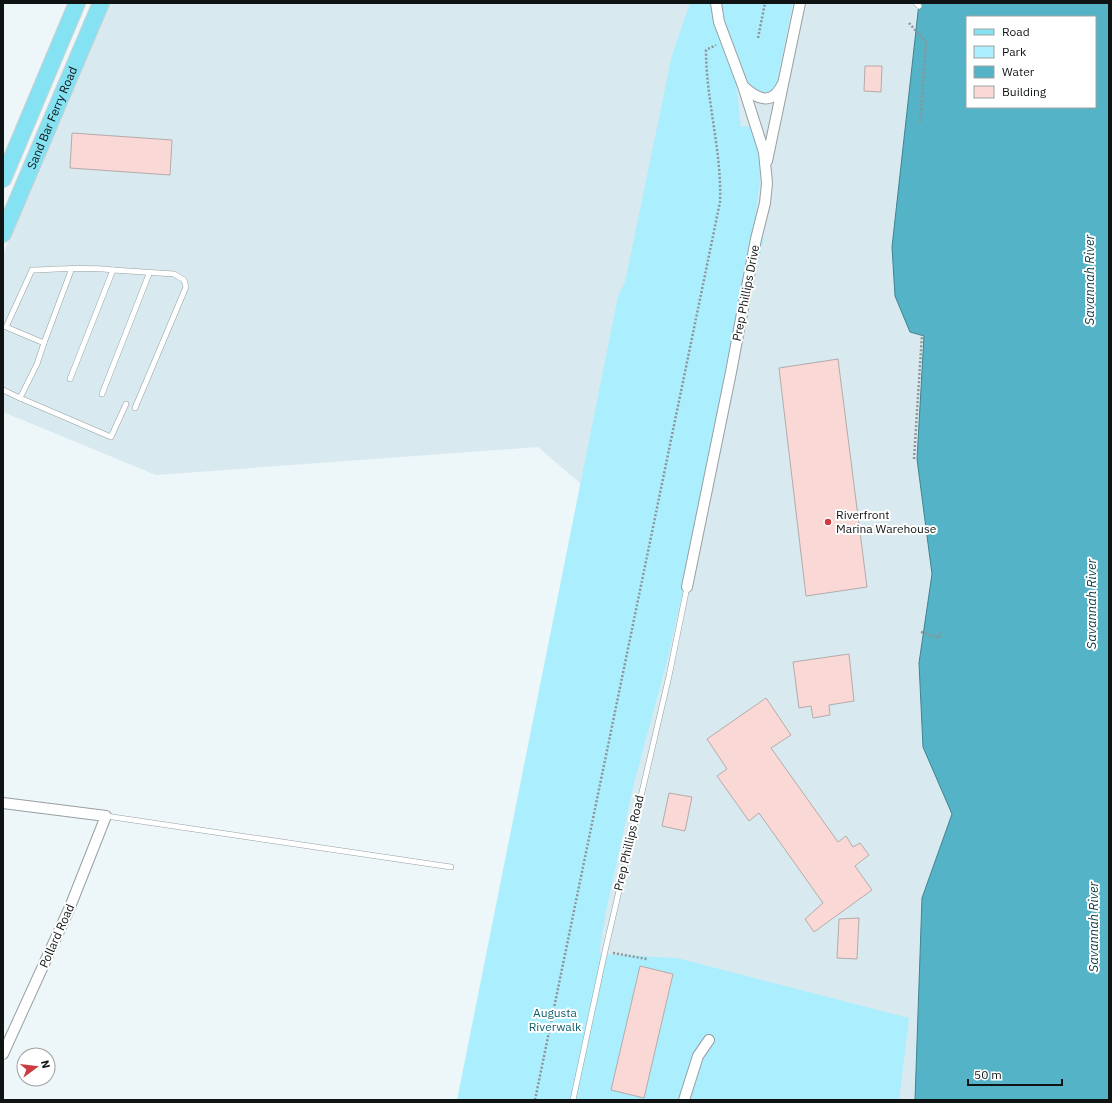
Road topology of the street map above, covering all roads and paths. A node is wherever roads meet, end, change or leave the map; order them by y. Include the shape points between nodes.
1 (77, 3) edge
2 (101, 3) edge
3 (716, 3) edge
4 (765, 3) edge
5 (800, 3) edge
6 (909, 23) dead end
7 (758, 38) dead end
8 (726, 40) junction
9 (784, 80) junction
10 (743, 86) junction
11 (920, 123) dead end
12 (766, 165) junction
13 (3, 179) edge
14 (3, 234) edge
15 (72, 268) junction
16 (113, 270) junction
17 (149, 274) junction
18 (922, 334) dead end
19 (44, 343) junction
20 (70, 379) dead end
21 (3, 390) edge
22 (102, 394) dead end
23 (20, 398) junction
24 (126, 404) dead end
25 (135, 408) dead end
26 (914, 459) dead end
27 (687, 587) joint
28 (921, 632) dead end
29 (941, 632) dead end
30 (3, 803) edge
31 (106, 816) junction
32 (451, 867) dead end
33 (605, 951) junction
34 (647, 959) dead end
35 (709, 1040) dead end
36 (3, 1054) edge
37 (535, 1100) edge
38 (574, 1100) edge
39 (684, 1100) edge

1 - 13 main road, Sand Bar Ferry Road
2 - 14 main road, Sand Bar Ferry Road
3 - 8 street, Prep Phillips Drive via 718,22
4 - 7 path
5 - 9 street
6 - 11 path via 926,42
8 - 10 street, Prep Phillips Drive
8 - 37 path via 706,50 706,75 721,180 720,202
9 - 10 street via 775,94 760,99
9 - 12 street
10 - 12 street, Prep Phillips Drive
12 - 27 street, Prep Phillips Drive via 765,203
15 - 16 lane
15 - 19 lane
15 - 19 lane via 32,270 6,326
16 - 17 lane
16 - 20 lane
17 - 22 lane
17 - 25 lane via 174,274 184,280 186,287
18 - 26 path
19 - 23 lane
21 - 23 lane
23 - 24 lane via 111,436
27 - 33 lane, Prep Phillips Road
28 - 29 path via 939,638
30 - 31 street
31 - 32 lane
31 - 36 street, Pollard Road via 70,907
33 - 34 path
33 - 38 lane, Prep Phillips Road
35 - 39 street via 698,1056

